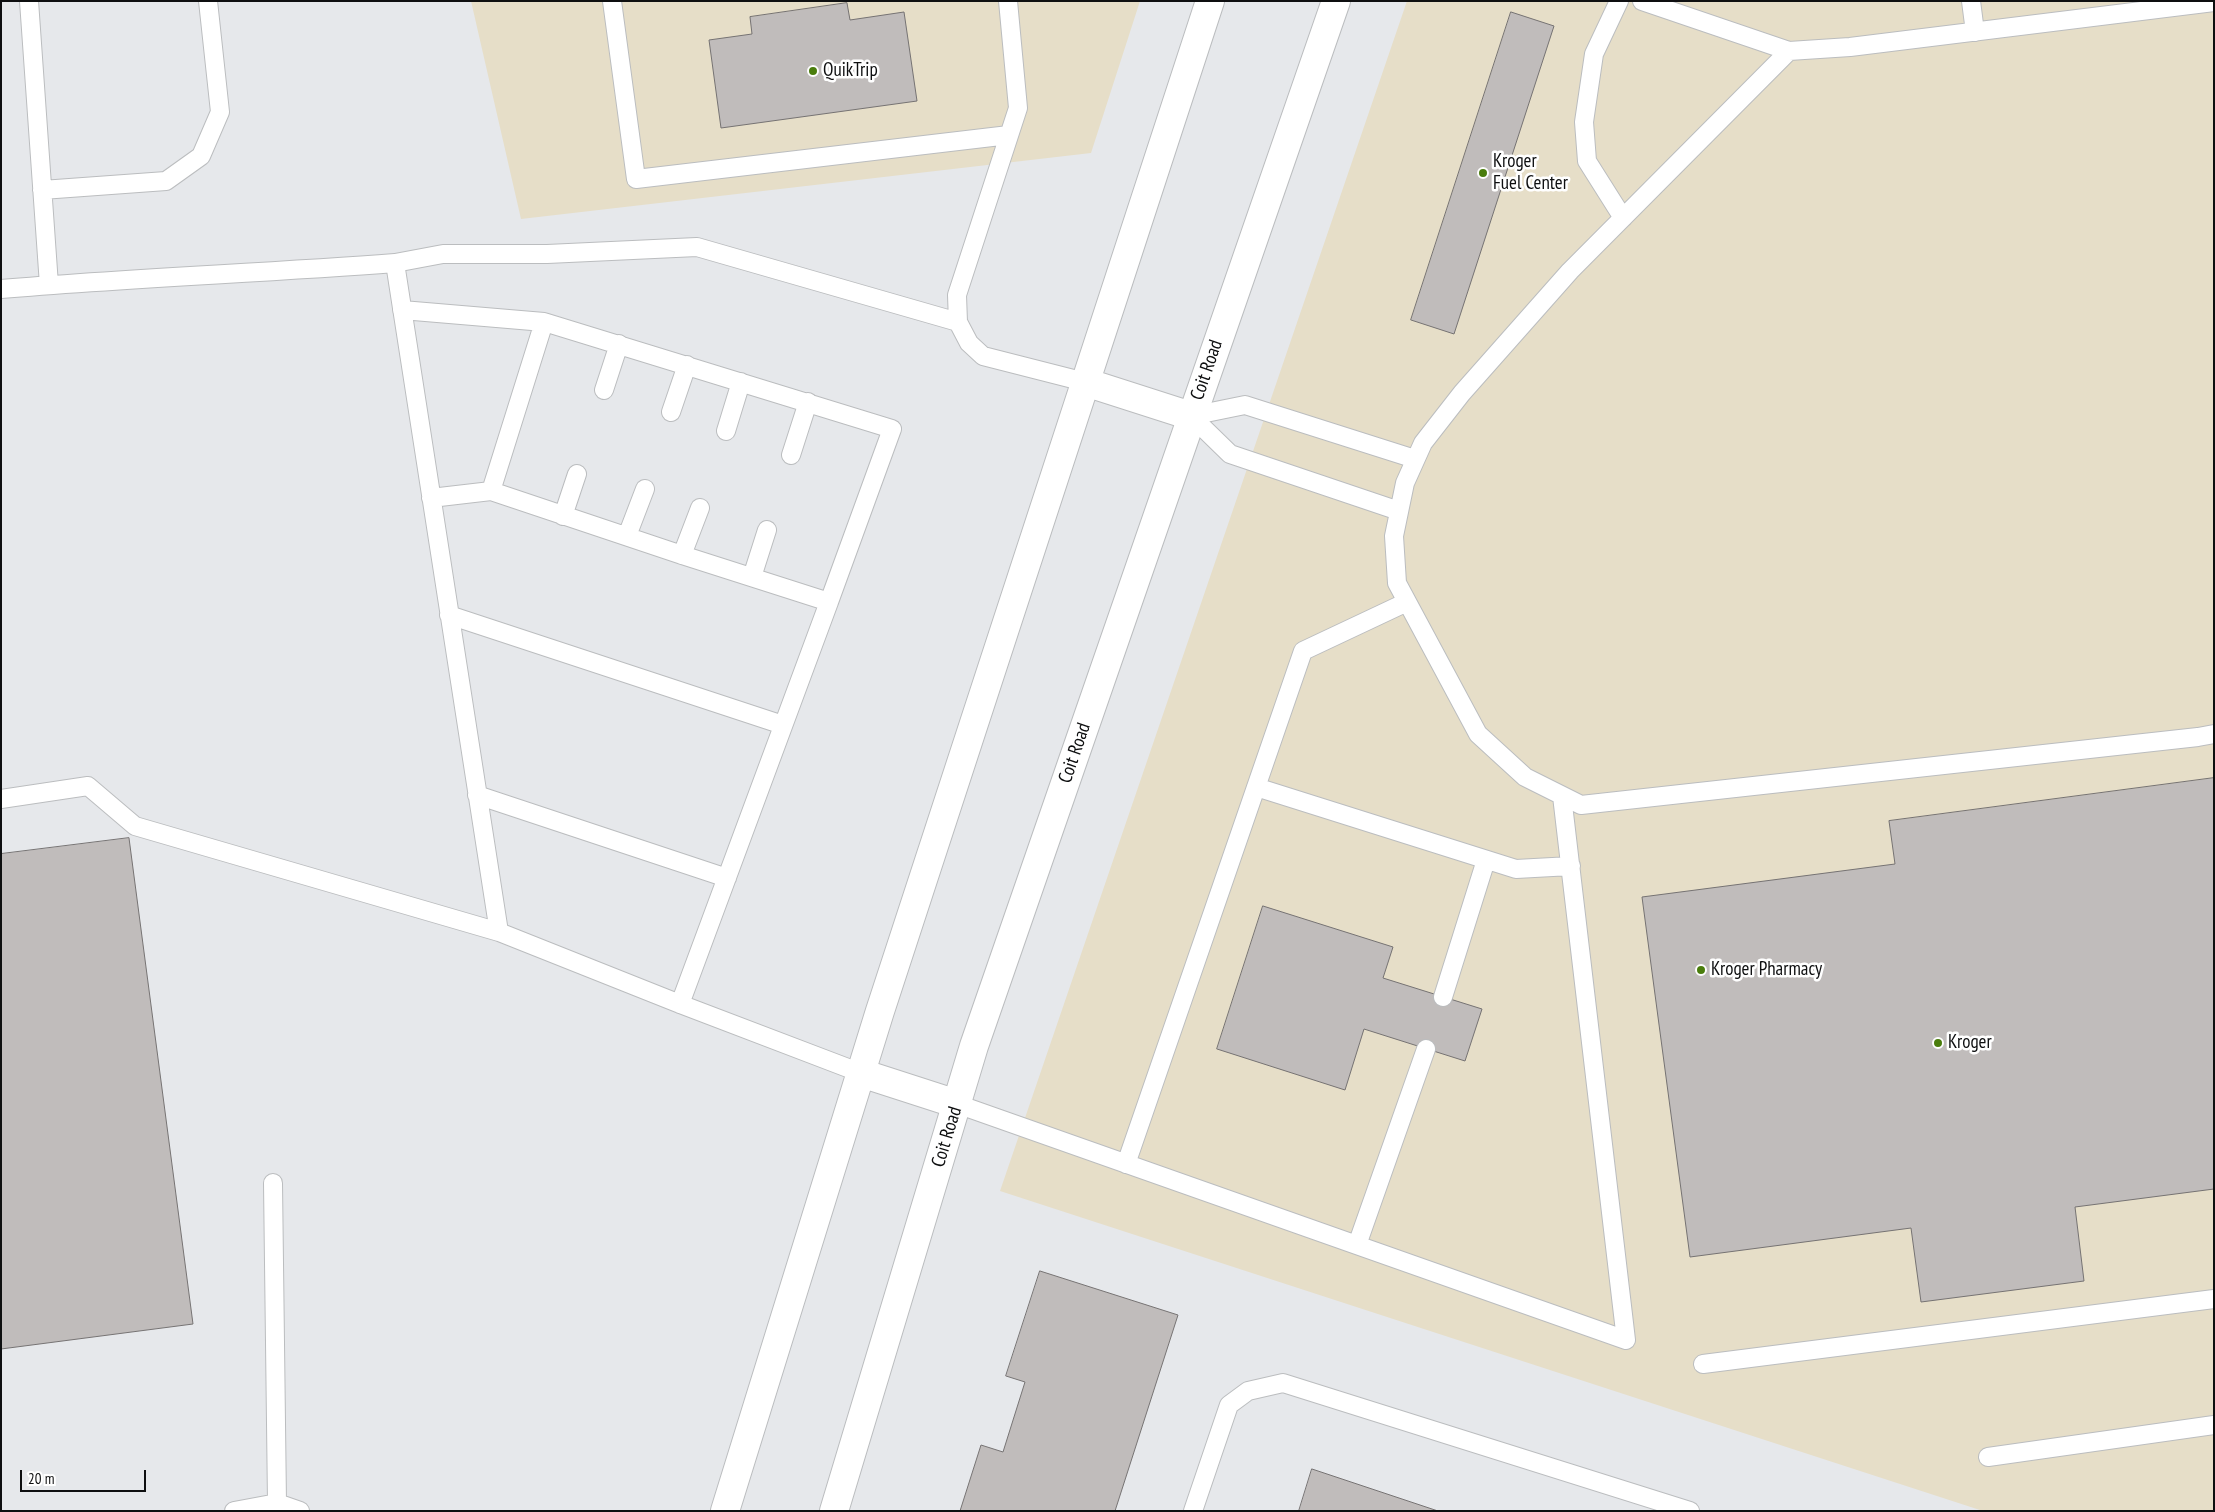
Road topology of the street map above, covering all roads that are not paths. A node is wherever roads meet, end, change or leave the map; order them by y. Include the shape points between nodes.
1 (30, 1) edge
2 (208, 1) edge
3 (612, 1) edge
4 (1008, 1) edge
5 (1210, 1) edge
6 (1336, 1) edge
7 (1619, 1) edge
8 (1642, 1) edge
9 (1971, 1) edge
10 (2214, 2) edge
11 (2105, 8) edge
12 (1974, 32) junction
13 (1789, 51) junction
14 (1009, 135) junction
15 (42, 190) junction
16 (1623, 218) junction
17 (394, 263) junction
18 (49, 285) junction
19 (1, 289) edge
20 (402, 310) junction
21 (544, 322) junction
22 (958, 322) junction
23 (619, 344) junction
24 (687, 365) junction
25 (741, 382) junction
26 (1085, 382) junction
27 (604, 390) dead end
28 (808, 402) junction
29 (672, 412) dead end
30 (1191, 416) junction
31 (726, 431) dead end
32 (791, 455) dead end
33 (1415, 460) junction
34 (577, 474) dead end
35 (645, 489) dead end
36 (491, 491) junction
37 (431, 498) junction
38 (700, 508) dead end
39 (1399, 511) junction
40 (563, 516) junction
41 (767, 530) dead end
42 (627, 536) junction
43 (682, 556) junction
44 (752, 577) junction
45 (829, 602) junction
46 (1407, 602) junction
47 (448, 615) junction
48 (783, 725) junction
49 (2214, 734) edge
50 (1256, 787) junction
51 (477, 794) junction
52 (1562, 796) junction
53 (1, 799) edge
54 (1486, 860) junction
55 (1571, 866) junction
56 (727, 878) junction
57 (499, 932) junction
58 (1443, 997) dead end
59 (680, 1004) junction
60 (1426, 1049) dead end
61 (861, 1072) junction
62 (957, 1104) junction
63 (1126, 1164) junction
64 (273, 1183) dead end
65 (1357, 1245) junction
66 (2214, 1299) edge
67 (1703, 1364) dead end
68 (2214, 1425) edge
69 (1988, 1457) dead end
70 (277, 1503) junction
71 (234, 1511) edge
72 (300, 1511) edge
73 (725, 1511) edge
74 (834, 1511) edge
75 (1193, 1511) edge
76 (1690, 1511) edge

1 - 15 lane
2 - 15 lane via 220,112 201,156 166,181
3 - 14 lane via 636,178
4 - 14 lane via 1018,108
5 - 26 main road
6 - 30 main road, Coit Road
7 - 16 lane via 1594,54 1584,122 1587,161
8 - 13 lane
9 - 12 lane
10 - 11 lane
11 - 12 lane
12 - 13 lane
13 - 16 lane
14 - 22 lane via 957,295
15 - 18 lane
16 - 33 lane via 1570,270 1462,393 1423,443
17 - 18 lane
17 - 20 lane
17 - 22 lane via 443,254 547,254 697,247
18 - 19 lane
20 - 21 lane
20 - 37 lane
21 - 23 lane
21 - 36 lane
22 - 26 lane via 969,343 983,356
23 - 24 lane
23 - 27 lane
24 - 25 lane
24 - 29 lane
25 - 28 lane
25 - 31 lane
26 - 30 main road
26 - 61 main road
28 - 32 lane
28 - 45 lane via 892,429
30 - 33 lane via 1245,405
30 - 39 lane via 1230,454
30 - 62 main road, Coit Road via 977,1037
33 - 39 lane via 1405,483
34 - 40 lane
35 - 42 lane
36 - 37 lane
36 - 40 lane
37 - 47 lane
38 - 43 lane
39 - 46 lane via 1394,536 1397,583
40 - 42 lane
41 - 44 lane
42 - 43 lane
43 - 44 lane
44 - 45 lane
45 - 48 lane
46 - 50 lane via 1303,651
46 - 52 lane via 1478,734 1525,777
47 - 48 lane
47 - 51 lane
48 - 56 lane
49 - 52 lane via 1581,805
50 - 54 lane
50 - 63 lane
51 - 56 lane
51 - 57 lane
52 - 55 lane
53 - 57 lane via 88,786 135,826
54 - 55 lane via 1516,869
54 - 58 lane
55 - 65 lane via 1626,1340
56 - 59 lane
57 - 59 lane
59 - 61 lane
60 - 65 lane
61 - 62 main road
61 - 73 main road
62 - 63 lane
62 - 74 main road, Coit Road
63 - 65 lane
64 - 70 lane
66 - 67 lane
68 - 69 lane
70 - 71 lane
70 - 72 lane
75 - 76 lane via 1229,1405 1248,1391 1283,1383

